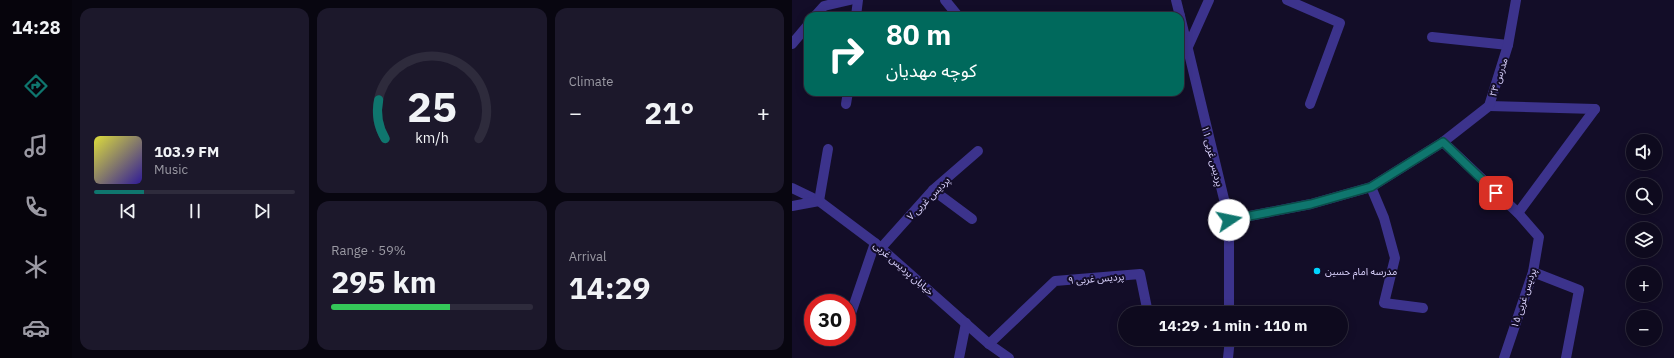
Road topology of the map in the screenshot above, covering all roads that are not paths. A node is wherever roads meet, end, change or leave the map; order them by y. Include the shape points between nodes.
1 (850, 0) edge
2 (858, 0) edge
3 (945, 0) edge
4 (1176, 0) edge
5 (1209, 0) edge
6 (1286, 0) edge
7 (1516, 0) edge
8 (819, 12) edge
9 (856, 12) edge
10 (955, 12) edge
11 (1179, 12) edge
12 (804, 30) edge
13 (1432, 37) dead end
14 (792, 44) edge
15 (1508, 45) junction
16 (1184, 49) edge
17 (847, 96) edge
18 (846, 104) dead end
19 (1310, 104) dead end
20 (1489, 106) junction
21 (1443, 142) junction
22 (828, 149) dead end
23 (978, 151) dead end
24 (1371, 187) junction
25 (792, 188) edge
26 (933, 190) junction
27 (819, 201) junction
28 (792, 206) edge
29 (1518, 213) junction
30 (972, 219) dead end
31 (1229, 220) junction
32 (878, 245) junction
33 (1533, 272) junction
34 (856, 302) edge
35 (1147, 306) edge
36 (1229, 306) edge
37 (1423, 308) dead end
38 (966, 323) junction
39 (989, 344) junction
40 (1229, 346) edge
41 (958, 358) edge
42 (1008, 358) edge
43 (1228, 358) edge
44 (1504, 358) edge
45 (1566, 358) edge

1 - 8 street via 824,6
2 - 9 street
3 - 10 street
4 - 11 street, پردیس غربی ۱۱
5 - 16 street
6 - 19 street via 1340,23
7 - 15 street, مدرس ۲۳
12 - 14 street
13 - 15 street
15 - 20 street, مدرس ۲۳
16 - 31 street, پردیس غربی ۱۱
17 - 18 street
20 - 21 street, مدرس ۲۳
20 - 29 street via 1595,109
21 - 24 street, مدرس ۲۳
21 - 29 street
22 - 27 street
23 - 26 street, پردیس غربی ۷
24 - 31 street, مدرس ۲۳ via 1311,204
24 - 37 street via 1384,218 1395,258 1384,303
25 - 27 street, خیابان پردیس غربی
26 - 30 street
26 - 32 street, پردیس غربی ۷
27 - 28 street
27 - 32 street, خیابان پردیس غربی
29 - 33 street, پردیس غربی ۱۵ via 1539,237
31 - 36 street, پردیس غربی ۱۱
32 - 34 street
32 - 38 street, خیابان پردیس غربی
33 - 44 street, پردیس غربی ۱۵
33 - 45 street via 1579,290
35 - 39 street, پردیس غربی ۹ via 1140,274 1055,281
38 - 39 street, خیابان پردیس غربی
38 - 41 street
39 - 42 street, خیابان پردیس غربی
40 - 43 street

